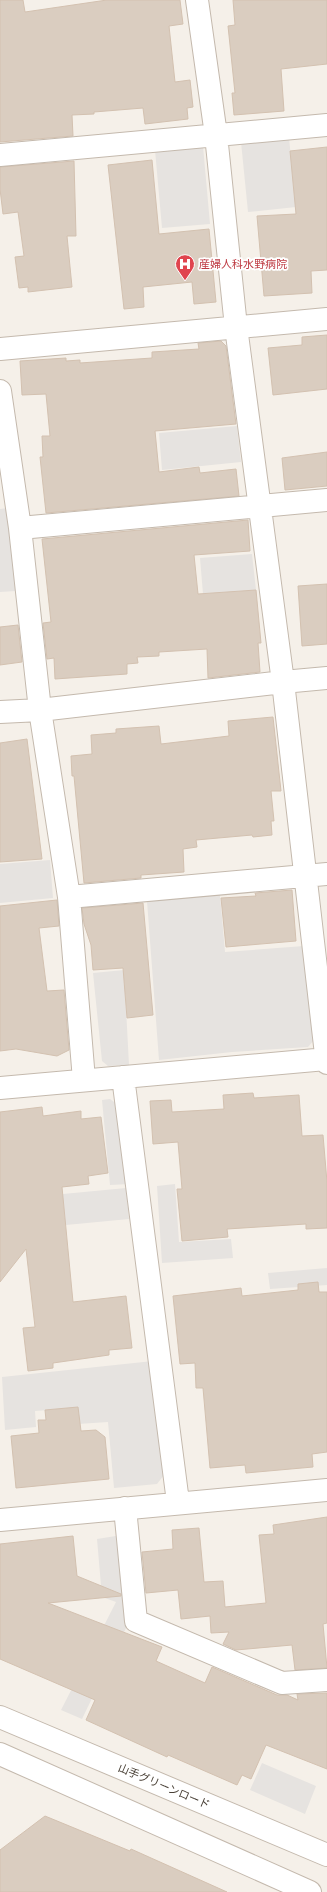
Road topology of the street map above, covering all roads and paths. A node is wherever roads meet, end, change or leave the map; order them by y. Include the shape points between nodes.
1 (197, 0) edge
2 (327, 125) edge
3 (216, 135) junction
4 (0, 155) edge
5 (327, 319) edge
6 (236, 327) junction
7 (0, 349) edge
8 (0, 391) edge
9 (327, 500) edge
10 (260, 506) junction
11 (20, 528) junction
12 (327, 678) edge
13 (283, 682) junction
14 (40, 710) junction
15 (0, 712) edge
16 (317, 875) edge
17 (69, 897) junction
18 (327, 1059) edge
19 (327, 1063) edge
20 (123, 1077) junction
21 (84, 1080) junction
22 (0, 1088) edge
23 (327, 1490) edge
24 (178, 1502) junction
25 (125, 1508) junction
26 (0, 1520) edge
27 (327, 1680) edge
28 (0, 1717) edge
29 (0, 1754) edge
30 (327, 1855) edge
31 (310, 1892) edge

1 - 3 street
2 - 3 street
3 - 4 street
3 - 6 street
5 - 6 street
6 - 7 street
6 - 10 street
8 - 11 street
9 - 10 street
10 - 11 street
10 - 13 street
11 - 14 street
12 - 13 street
13 - 14 street
13 - 16 street
14 - 15 street
14 - 17 street
16 - 17 street
16 - 18 street
17 - 21 street
18 - 19 street
18 - 20 street
20 - 21 street
20 - 24 street
21 - 22 street
23 - 24 street
24 - 25 street
25 - 26 street
25 - 27 street via 136,1621 282,1683
28 - 30 street, 山手グリーンロード
29 - 31 street

